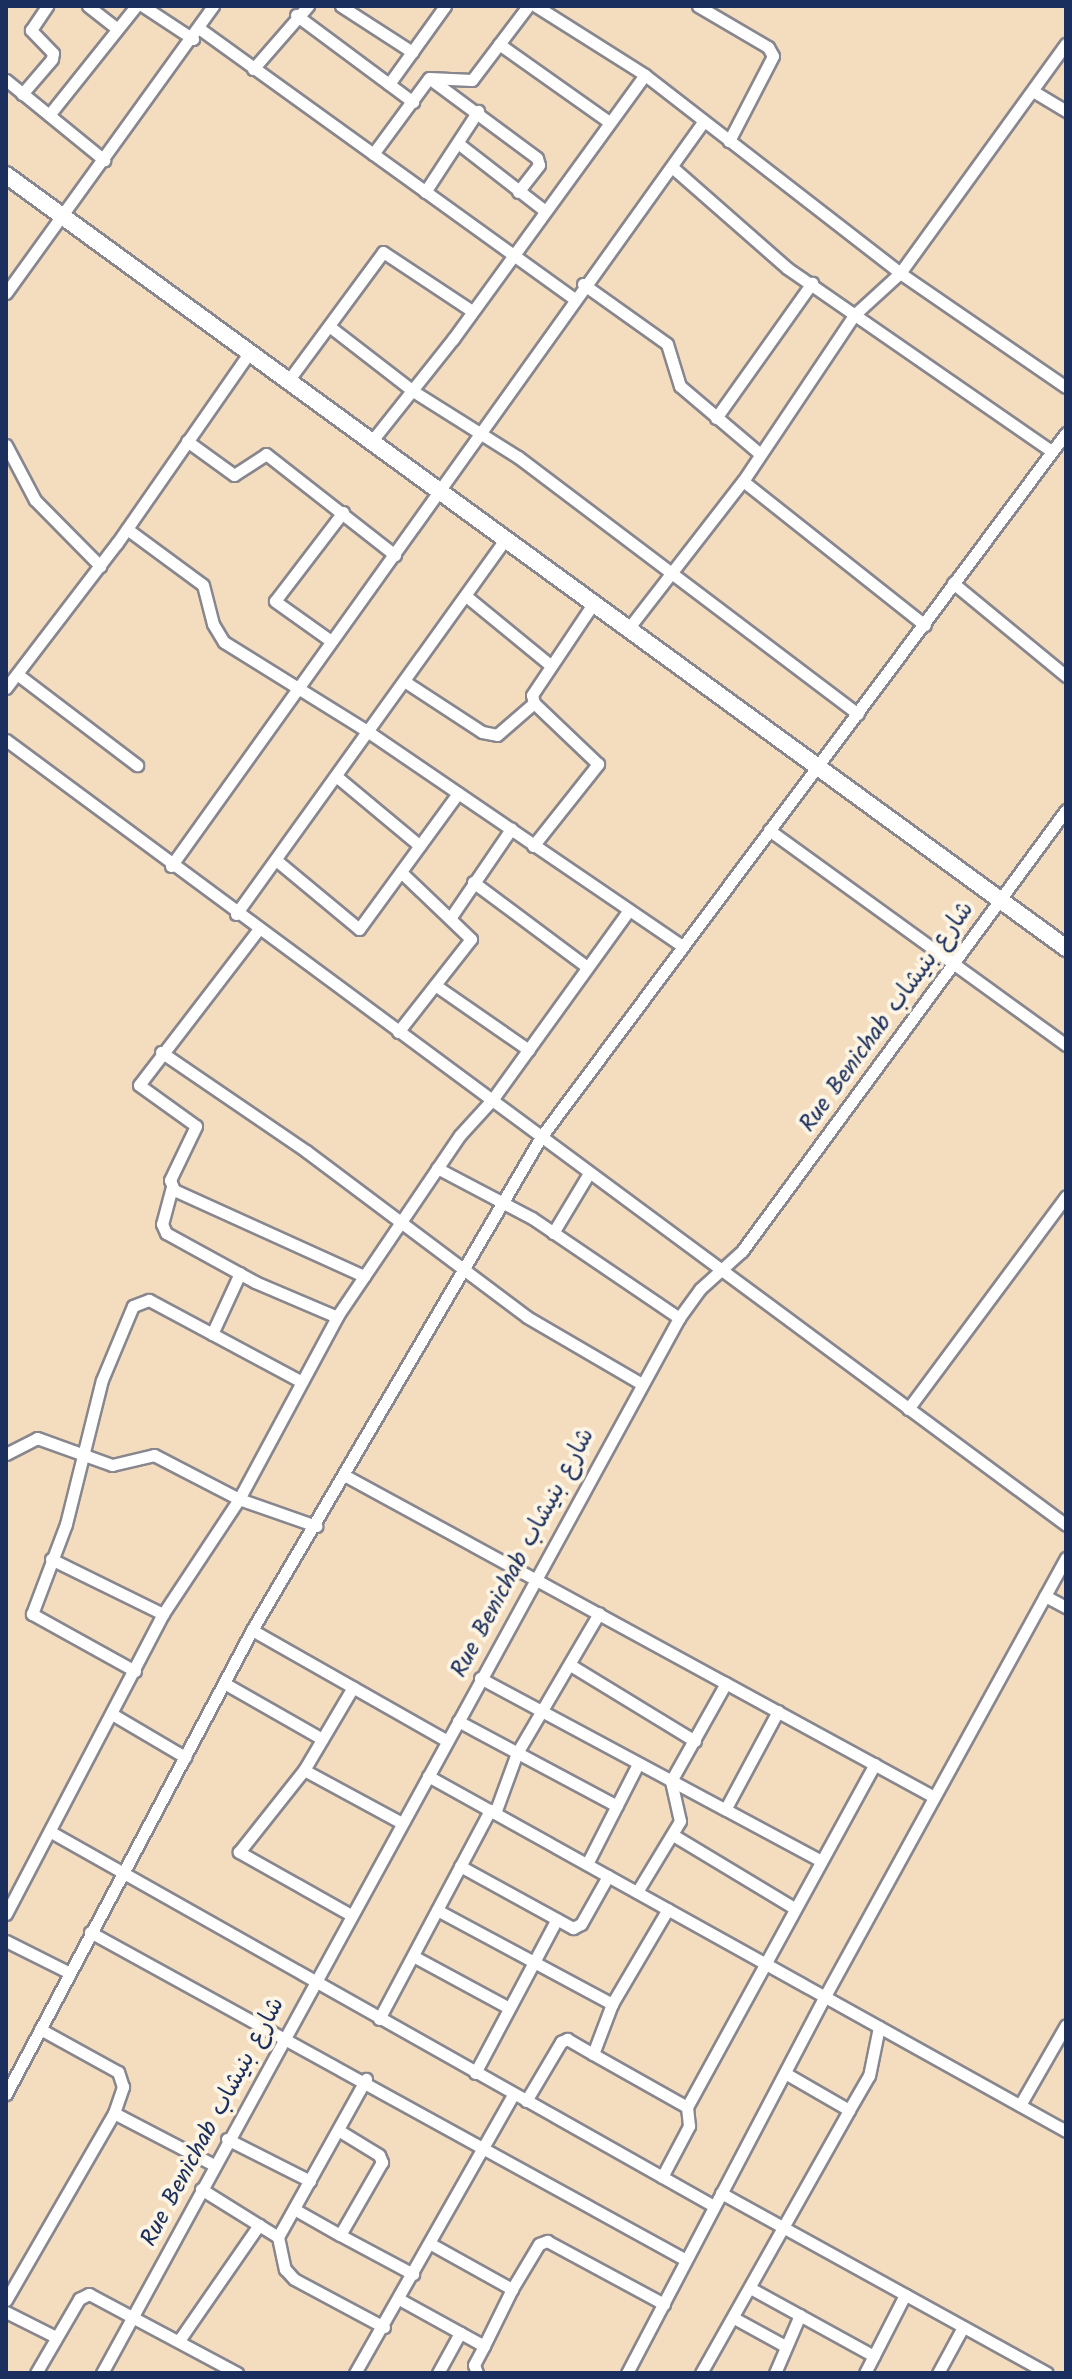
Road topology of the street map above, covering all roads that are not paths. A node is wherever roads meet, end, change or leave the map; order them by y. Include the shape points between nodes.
1 (47, 6) edge
2 (88, 6) edge
3 (136, 6) edge
4 (143, 6) edge
5 (213, 6) edge
6 (308, 6) edge
7 (341, 6) edge
8 (445, 6) edge
9 (528, 6) edge
10 (536, 6) edge
11 (698, 6) edge
12 (296, 15) junction
13 (116, 28) junction
14 (196, 34) junction
15 (499, 44) junction
16 (1066, 44) edge
17 (412, 52) junction
18 (253, 69) junction
19 (645, 75) junction
20 (429, 78) junction
21 (6, 80) edge
22 (389, 84) junction
23 (1033, 91) junction
24 (22, 94) junction
25 (413, 102) junction
26 (478, 111) junction
27 (1066, 111) edge
28 (49, 115) junction
29 (609, 122) junction
30 (703, 122) junction
31 (729, 141) junction
32 (459, 144) junction
33 (373, 154) junction
34 (104, 160) junction
35 (672, 167) junction
36 (7, 178) edge
37 (425, 192) junction
38 (518, 192) junction
39 (545, 211) junction
40 (64, 218) junction
41 (513, 250) junction
42 (900, 273) junction
43 (812, 283) junction
44 (583, 284) junction
45 (6, 293) edge
46 (573, 298) junction
47 (472, 311) junction
48 (854, 315) junction
49 (329, 326) junction
50 (249, 353) junction
51 (288, 381) junction
52 (1066, 387) edge
53 (413, 391) junction
54 (716, 418) junction
55 (479, 433) junction
56 (1066, 433) edge
57 (187, 441) junction
58 (371, 442) junction
59 (6, 445) edge
60 (1051, 451) junction
61 (759, 453) junction
62 (743, 481) junction
63 (441, 492) junction
64 (343, 512) junction
65 (127, 529) junction
66 (505, 539) junction
67 (395, 555) junction
68 (100, 566) junction
69 (672, 573) junction
70 (953, 583) junction
71 (466, 596) junction
72 (593, 604) junction
73 (925, 625) junction
74 (628, 629) junction
75 (331, 641) junction
76 (548, 663) junction
77 (17, 674) junction
78 (1066, 676) edge
79 (404, 681) junction
80 (6, 688) edge
81 (295, 689) junction
82 (534, 703) junction
83 (858, 714) junction
84 (367, 731) junction
85 (6, 740) edge
86 (137, 765) dead end
87 (817, 766) junction
88 (336, 776) junction
89 (458, 793) junction
90 (1066, 810) edge
91 (511, 829) junction
92 (769, 830) junction
93 (420, 846) junction
94 (533, 846) junction
95 (276, 860) junction
96 (171, 866) junction
97 (401, 872) junction
98 (473, 882) junction
99 (1001, 900) junction
100 (629, 910) junction
101 (236, 914) junction
102 (451, 917) junction
103 (258, 930) junction
104 (682, 946) junction
105 (1066, 948) edge
106 (955, 964) junction
107 (587, 967) junction
108 (435, 985) junction
109 (398, 1032) junction
110 (1066, 1045) edge
111 (529, 1050) junction
112 (161, 1052) junction
113 (492, 1100) junction
114 (541, 1137) junction
115 (437, 1168) junction
116 (589, 1173) junction
117 (172, 1187) junction
118 (1066, 1196) edge
119 (504, 1204) junction
120 (401, 1221) junction
121 (553, 1233) junction
122 (464, 1271) junction
123 (720, 1272) junction
124 (240, 1273) junction
125 (364, 1276) junction
126 (337, 1317) junction
127 (679, 1318) junction
128 (212, 1334) junction
129 (300, 1381) junction
130 (640, 1383) junction
131 (908, 1409) junction
132 (6, 1454) edge
133 (84, 1454) junction
134 (344, 1475) junction
135 (239, 1499) junction
136 (1066, 1525) edge
137 (316, 1526) junction
138 (1066, 1558) edge
139 (51, 1559) junction
140 (533, 1577) junction
141 (1045, 1596) junction
142 (1066, 1607) edge
143 (599, 1613) junction
144 (163, 1614) junction
145 (252, 1630) junction
146 (572, 1666) junction
147 (135, 1671) junction
148 (480, 1678) junction
149 (224, 1683) junction
150 (726, 1683) junction
151 (353, 1687) junction
152 (543, 1711) junction
153 (778, 1711) junction
154 (112, 1714) junction
155 (458, 1721) junction
156 (322, 1739) junction
157 (447, 1741) junction
158 (695, 1741) junction
159 (517, 1753) junction
160 (185, 1757) junction
161 (638, 1764) junction
162 (875, 1764) junction
163 (304, 1770) junction
164 (428, 1776) junction
165 (671, 1781) junction
166 (934, 1797) junction
167 (617, 1806) junction
168 (726, 1808) junction
169 (493, 1812) junction
170 (402, 1823) junction
171 (51, 1832) junction
172 (673, 1835) junction
173 (821, 1861) junction
174 (587, 1864) junction
175 (460, 1866) junction
176 (122, 1869) junction
177 (608, 1876) junction
178 (637, 1892) junction
179 (794, 1908) junction
180 (668, 1909) junction
181 (437, 1910) junction
182 (6, 1914) edge
183 (351, 1915) junction
184 (557, 1919) junction
185 (90, 1932) junction
186 (6, 1941) edge
187 (413, 1956) junction
188 (765, 1962) junction
189 (533, 1963) junction
190 (68, 1972) junction
191 (313, 1982) junction
192 (825, 1996) junction
193 (612, 2004) junction
194 (509, 2008) junction
195 (379, 2019) junction
196 (1066, 2025) edge
197 (879, 2027) junction
198 (40, 2029) junction
199 (283, 2036) junction
200 (593, 2054) junction
201 (475, 2073) junction
202 (785, 2073) junction
203 (366, 2079) junction
204 (6, 2094) edge
205 (513, 2095) junction
206 (526, 2101) junction
207 (1020, 2105) junction
208 (687, 2107) junction
209 (849, 2110) junction
210 (114, 2113) junction
211 (338, 2130) junction
212 (1066, 2131) edge
213 (227, 2139) junction
214 (484, 2147) junction
215 (214, 2165) junction
216 (662, 2177) junction
217 (310, 2181) junction
218 (201, 2189) junction
219 (721, 2193) junction
220 (714, 2206) junction
221 (294, 2209) junction
222 (259, 2225) junction
223 (785, 2228) junction
224 (340, 2235) junction
225 (278, 2237) junction
226 (431, 2244) junction
227 (686, 2260) junction
228 (413, 2274) junction
229 (512, 2289) junction
230 (752, 2289) junction
231 (905, 2295) junction
232 (399, 2299) junction
233 (6, 2300) edge
234 (664, 2304) junction
235 (6, 2312) edge
236 (135, 2315) junction
237 (800, 2315) junction
238 (734, 2318) junction
239 (384, 2327) junction
240 (963, 2327) junction
241 (460, 2333) junction
242 (56, 2337) junction
243 (180, 2339) junction
244 (484, 2346) junction
245 (785, 2346) junction
246 (874, 2356) junction
247 (36, 2373) edge
248 (102, 2373) edge
249 (237, 2373) edge
250 (355, 2373) edge
251 (438, 2373) edge
252 (477, 2373) edge
253 (627, 2373) edge
254 (701, 2373) edge
255 (775, 2373) edge
256 (865, 2373) edge
257 (938, 2373) edge
258 (1047, 2373) edge

1 - 24 street via 31,30 52,59
2 - 13 street
3 - 13 street
4 - 14 street
5 - 14 street
6 - 12 street
7 - 17 street
8 - 17 street
9 - 15 street
10 - 19 street
11 - 31 street via 768,47 773,56
12 - 18 street
12 - 22 street
13 - 28 street
14 - 18 street
14 - 34 street
15 - 20 street via 472,80
15 - 29 street
16 - 23 street
17 - 22 street
18 - 33 street
19 - 29 street
19 - 30 street
20 - 25 street
20 - 26 street
21 - 24 street
22 - 25 street
23 - 27 street
23 - 42 street
24 - 28 street
25 - 33 street
26 - 32 street
26 - 38 street via 539,161
28 - 34 street
29 - 39 street
30 - 31 street
30 - 35 street
31 - 42 street
32 - 37 street
32 - 38 street
33 - 37 street
34 - 40 street
35 - 43 street via 756,244
35 - 44 street
36 - 40 street
37 - 41 street
38 - 39 street
39 - 41 street
40 - 45 street
40 - 50 street
41 - 46 street
41 - 47 street
42 - 48 street
42 - 52 street
43 - 48 street
43 - 54 street
44 - 46 street
44 - 54 street via 667,344 680,386
46 - 55 street
47 - 49 street via 383,252
47 - 53 street
48 - 60 street
48 - 61 street
49 - 51 street
49 - 53 street
50 - 51 street
50 - 57 street
51 - 58 street
53 - 55 street
53 - 58 street
54 - 61 street
55 - 63 street
55 - 69 street
56 - 60 street
57 - 64 street via 234,475 266,454
57 - 65 street
58 - 63 street
59 - 68 street via 35,500
60 - 70 street
61 - 62 street
62 - 69 street
62 - 73 street
63 - 66 street
63 - 67 street
64 - 67 street
64 - 75 street via 275,601
65 - 68 street
65 - 81 street via 203,585 213,624 224,642
66 - 71 street
66 - 72 street
67 - 75 street
68 - 77 street
69 - 74 street
69 - 83 street
70 - 73 street
70 - 78 street
71 - 76 street
71 - 79 street
72 - 74 street
72 - 76 street
73 - 83 street
74 - 87 street
75 - 81 street
76 - 82 street via 532,691
77 - 80 street
77 - 86 street
79 - 82 street via 482,732 497,735
79 - 84 street
81 - 84 street
81 - 96 street
82 - 94 street via 598,764
83 - 87 street
84 - 88 street
84 - 89 street
85 - 96 street
87 - 92 street
87 - 99 street
88 - 93 street
88 - 95 street
89 - 91 street
89 - 93 street
90 - 99 street, Rue Benichab شارع بنيشاب
91 - 94 street
91 - 98 street
92 - 104 street
92 - 106 street
93 - 97 street
94 - 100 street
95 - 97 street via 359,929
95 - 101 street
96 - 101 street
97 - 102 street
98 - 102 street
98 - 107 street
99 - 105 street
99 - 106 street, Rue Benichab شارع بنيشاب
100 - 104 street
100 - 107 street
101 - 103 street
102 - 108 street via 471,939
103 - 109 street
103 - 112 street
104 - 114 street
106 - 110 street
106 - 123 street, Rue Benichab شارع بنيشاب via 742,1251
107 - 111 street
108 - 109 street
108 - 111 street
109 - 113 street
111 - 113 street
112 - 117 street via 139,1085 194,1123 196,1130 170,1180
112 - 120 street
113 - 114 street
113 - 115 street
114 - 116 street
114 - 119 street
115 - 119 street
115 - 120 street
116 - 121 street
116 - 123 street
117 - 124 street via 163,1229
117 - 125 street via 258,1232
118 - 131 street
119 - 121 street
119 - 122 street
120 - 122 street
120 - 125 street
121 - 127 street
122 - 130 street via 527,1317
122 - 134 street
123 - 127 street, Rue Benichab شارع بنيشاب
123 - 131 street
124 - 126 street
124 - 128 street
125 - 126 street
126 - 129 street
127 - 130 street, Rue Benichab شارع بنيشاب
128 - 129 street
128 - 133 street via 149,1300 133,1306 102,1380
129 - 135 street
130 - 140 street, Rue Benichab شارع بنيشاب
131 - 136 street
132 - 133 street via 37,1438
133 - 135 street via 112,1465 154,1455
133 - 139 street
134 - 137 street
134 - 140 street
135 - 137 street
135 - 144 street
137 - 145 street
138 - 141 street
139 - 144 street
139 - 147 street via 32,1614
140 - 143 street
140 - 148 street, Rue Benichab شارع بنيشاب
141 - 142 street
141 - 166 street
143 - 146 street
143 - 150 street
144 - 147 street
145 - 149 street
145 - 151 street
146 - 152 street
146 - 158 street
147 - 154 street
148 - 152 street
148 - 155 street, Rue Benichab شارع بنيشاب
149 - 156 street
149 - 160 street
150 - 153 street
150 - 158 street
151 - 156 street
151 - 157 street
152 - 159 street
152 - 161 street
153 - 162 street
153 - 168 street
154 - 160 street
154 - 171 street
155 - 157 street, Rue Benichab شارع بنيشاب
155 - 159 street
156 - 163 street
157 - 164 street, Rue Benichab شارع بنيشاب
158 - 165 street
159 - 167 street
159 - 169 street
160 - 176 street
161 - 165 street
161 - 167 street
162 - 166 street
162 - 173 street
163 - 170 street
163 - 183 street via 239,1852
164 - 169 street
164 - 170 street, Rue Benichab شارع بنيشاب
165 - 168 street
165 - 172 street via 681,1815
166 - 192 street
167 - 174 street
168 - 173 street
169 - 174 street
169 - 175 street
170 - 183 street, Rue Benichab شارع بنيشاب
171 - 176 street
171 - 182 street
172 - 178 street
172 - 179 street
173 - 179 street
174 - 177 street
175 - 181 street
175 - 184 street
176 - 185 street
176 - 191 street
177 - 178 street
177 - 184 street via 579,1927
178 - 180 street
179 - 188 street
180 - 188 street
180 - 193 street
181 - 187 street
181 - 189 street
183 - 191 street, Rue Benichab شارع بنيشاب
184 - 189 street
185 - 190 street
185 - 199 street
186 - 190 street
187 - 194 street
187 - 195 street
188 - 192 street
188 - 208 street
189 - 193 street
189 - 194 street
190 - 198 street
191 - 195 street
191 - 199 street, Rue Benichab شارع بنيشاب
192 - 197 street
192 - 202 street
193 - 200 street
194 - 201 street
195 - 201 street
196 - 207 street
197 - 207 street
197 - 209 street via 869,2076
198 - 204 street
198 - 210 street via 118,2072 123,2087
199 - 203 street
199 - 213 street, Rue Benichab شارع بنيشاب
200 - 206 street via 567,2039 561,2042
200 - 208 street
201 - 205 street
202 - 209 street
202 - 219 street
203 - 211 street
203 - 214 street
205 - 206 street
205 - 214 street
206 - 216 street
207 - 212 street
208 - 216 street via 689,2126
209 - 223 street
210 - 215 street
210 - 233 street
211 - 217 street
211 - 224 street via 379,2155 382,2165
213 - 215 street, Rue Benichab شارع بنيشاب
213 - 217 street
214 - 226 street
214 - 227 street
215 - 218 street, Rue Benichab شارع بنيشاب
216 - 220 street
217 - 221 street
218 - 222 street
218 - 236 street, Rue Benichab شارع بنيشاب
219 - 220 street
219 - 223 street
220 - 227 street
221 - 224 street
221 - 225 street
222 - 225 street
222 - 243 street
223 - 230 street
223 - 231 street
224 - 228 street
225 - 239 street via 285,2269 294,2279
226 - 228 street
226 - 229 street
227 - 234 street
228 - 232 street
229 - 234 street via 539,2244 547,2241
229 - 244 street
230 - 237 street
230 - 238 street
231 - 240 street
231 - 246 street
232 - 239 street
232 - 241 street
234 - 253 street
235 - 242 street
236 - 242 street via 95,2294 84,2295
236 - 243 street
236 - 248 street, Rue Benichab شارع بنيشاب
237 - 245 street
237 - 246 street
238 - 245 street
238 - 254 street
239 - 250 street
240 - 257 street
240 - 258 street
241 - 244 street
241 - 251 street
242 - 247 street
243 - 249 street
244 - 252 street via 474,2365
245 - 255 street
246 - 256 street

